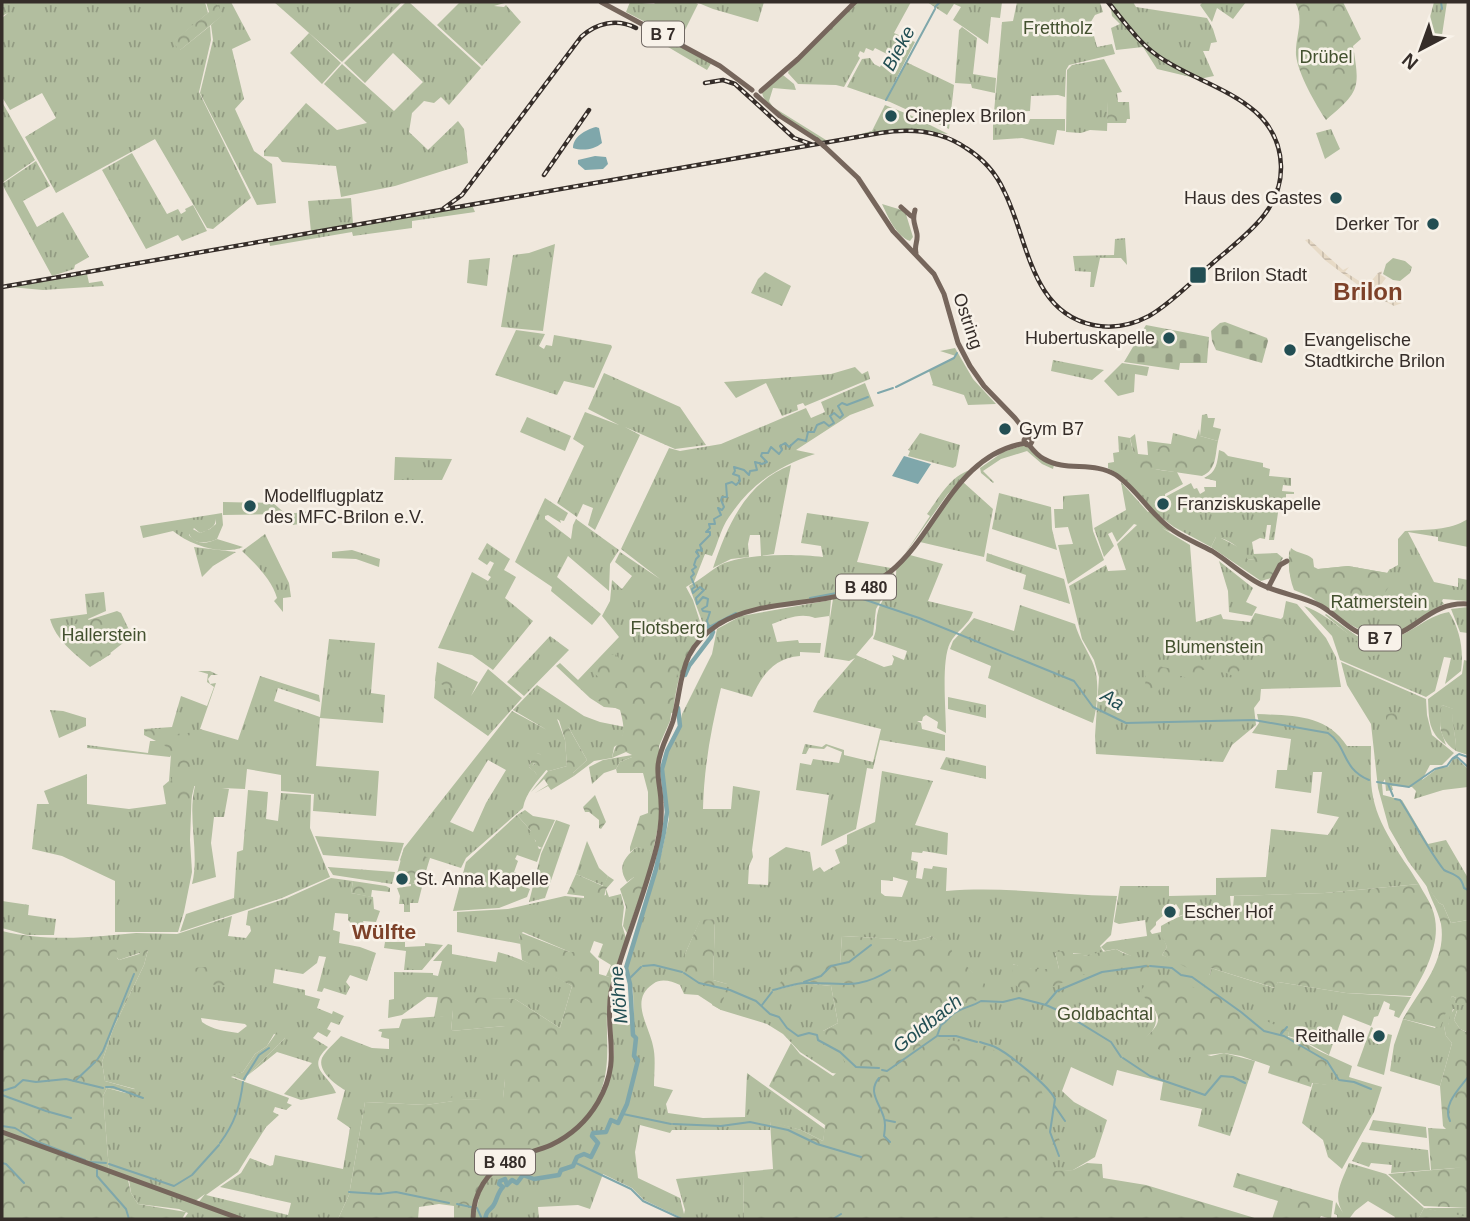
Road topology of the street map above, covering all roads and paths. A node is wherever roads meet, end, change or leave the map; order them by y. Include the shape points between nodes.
1 (601, 2) edge
2 (855, 2) edge
3 (758, 91) junction
4 (901, 207) dead end
5 (913, 212) junction
6 (915, 234) junction
7 (897, 236) junction
8 (911, 248) junction
9 (1020, 423) junction
10 (1023, 430) junction
11 (1025, 442) junction
12 (1287, 561) dead end
13 (1268, 588) junction
14 (1468, 604) edge
15 (2, 1132) edge
16 (241, 1219) edge
17 (473, 1219) edge

1 - 3 main road, B 7
2 - 3 main road
3 - 7 main road, B 7, bridge via 783,119 848,167
4 - 5 main road
5 - 6 main road
5 - 8 main road, B 7 via 917,237
6 - 7 main road via 909,243
6 - 8 main road
7 - 8 main road, B 7
8 - 9 main road, Ostring / B 7 via 941,285 955,335 970,366
9 - 10 main road, B 7
9 - 11 main road, B 7
10 - 11 main road, B 7
10 - 11 main road
11 - 13 main road, B 7 via 1043,459 1112,473 1171,529
11 - 17 main road, B 480 via 975,469 951,493 906,557 873,583 835,597 746,613 712,630 698,643 683,668 660,753 661,822 611,992 612,1056 606,1086 596,1107 576,1129 550,1145 509,1160 489,1175 477,1195
12 - 13 main road
13 - 14 main road, B 7 via 1306,600 1358,633 1381,638 1402,633 1448,605
15 - 16 main road

